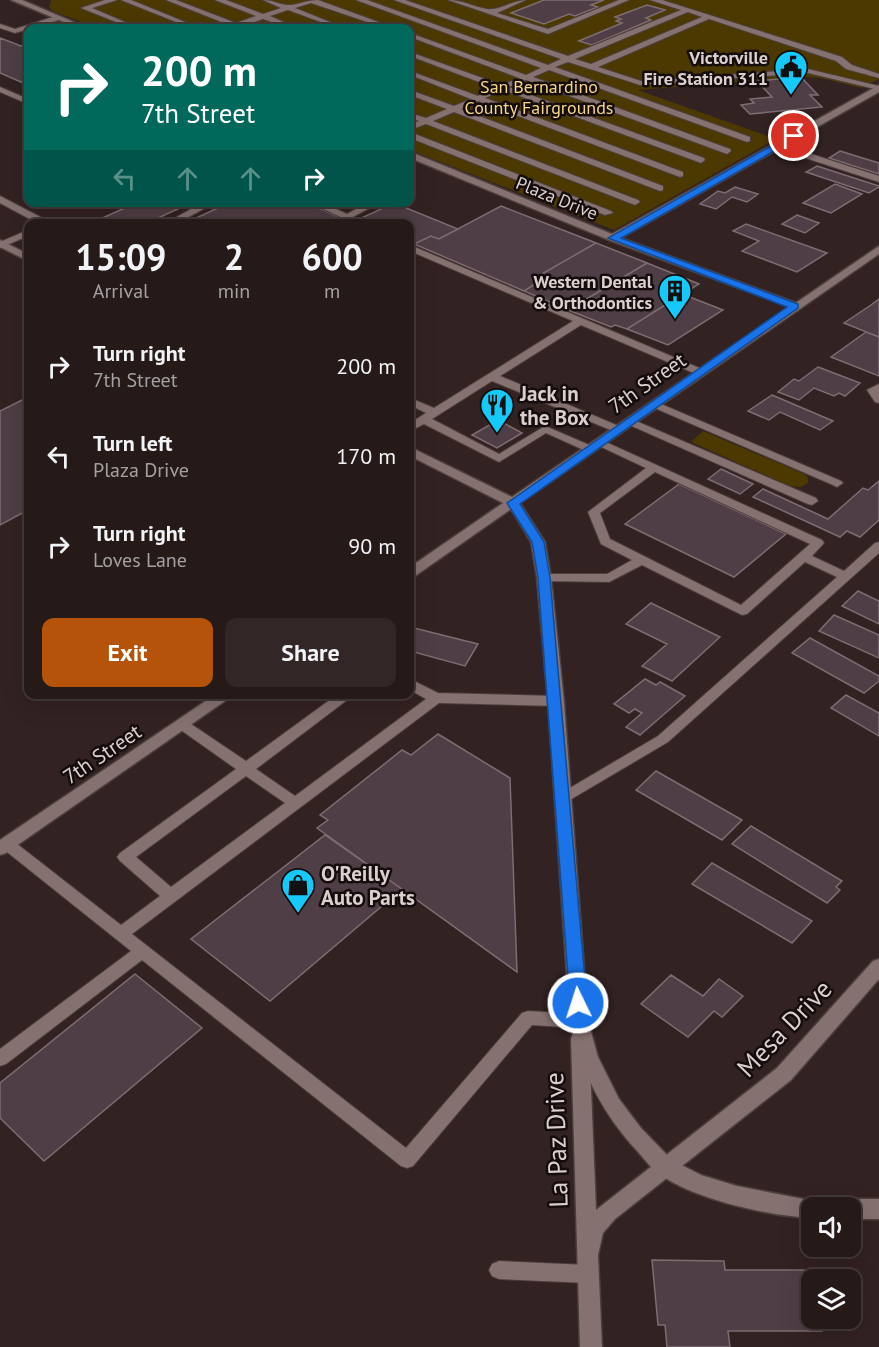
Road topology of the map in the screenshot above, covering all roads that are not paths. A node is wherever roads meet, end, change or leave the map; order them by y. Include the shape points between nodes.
1 (15, 0) edge
2 (113, 0) edge
3 (125, 0) edge
4 (170, 0) edge
5 (219, 0) edge
6 (267, 0) edge
7 (312, 0) edge
8 (360, 0) edge
9 (398, 0) edge
10 (452, 0) edge
11 (522, 0) edge
12 (625, 0) edge
13 (654, 0) edge
14 (29, 3) edge
15 (288, 8) junction
16 (688, 10) junction
17 (489, 14) junction
18 (264, 16) junction
19 (708, 17) junction
20 (56, 18) junction
21 (450, 18) junction
22 (38, 24) edge
23 (73, 24) edge
24 (126, 24) edge
25 (186, 24) edge
26 (233, 24) edge
27 (247, 24) edge
28 (284, 24) edge
29 (331, 24) edge
30 (380, 24) edge
31 (430, 25) junction
32 (0, 26) edge
33 (24, 29) edge
34 (414, 31) edge
35 (414, 35) edge
36 (414, 55) edge
37 (568, 59) junction
38 (549, 67) junction
39 (591, 67) junction
40 (849, 67) junction
41 (414, 74) edge
42 (833, 75) junction
43 (879, 76) edge
44 (526, 78) junction
45 (502, 88) junction
46 (879, 88) edge
47 (0, 89) edge
48 (414, 94) edge
49 (478, 98) junction
50 (24, 100) edge
51 (453, 109) junction
52 (414, 117) edge
53 (425, 121) junction
54 (414, 126) edge
55 (414, 137) edge
56 (747, 139) dead end
57 (727, 151) dead end
58 (796, 152) dead end
59 (414, 157) edge
60 (701, 160) dead end
61 (681, 174) dead end
62 (879, 179) edge
63 (660, 188) dead end
64 (0, 199) edge
65 (635, 202) dead end
66 (202, 207) edge
67 (324, 207) edge
68 (366, 207) edge
69 (608, 213) dead end
70 (347, 217) junction
71 (38, 219) edge
72 (178, 219) edge
73 (350, 219) edge
74 (24, 235) edge
75 (613, 238) junction
76 (1, 244) edge
77 (879, 249) edge
78 (414, 250) edge
79 (24, 256) edge
80 (795, 306) junction
81 (580, 321) junction
82 (700, 372) junction
83 (492, 377) junction
84 (879, 387) edge
85 (879, 400) edge
86 (414, 403) edge
87 (654, 404) junction
88 (435, 413) junction
89 (424, 419) junction
90 (629, 421) junction
91 (414, 425) edge
92 (617, 429) junction
93 (595, 445) junction
94 (414, 453) edge
95 (655, 467) junction
96 (837, 483) dead end
97 (812, 501) dead end
98 (513, 503) junction
99 (879, 546) edge
100 (804, 556) junction
101 (641, 560) junction
102 (414, 570) edge
103 (845, 576) junction
104 (544, 578) junction
105 (414, 686) edge
106 (436, 698) junction
107 (221, 699) edge
108 (341, 699) edge
109 (556, 701) junction
110 (183, 725) junction
111 (246, 769) junction
112 (563, 799) junction
113 (296, 803) junction
114 (4, 847) edge
115 (171, 896) junction
116 (120, 934) junction
117 (142, 951) junction
118 (879, 966) edge
119 (579, 1021) junction
120 (0, 1059) edge
121 (666, 1167) junction
122 (801, 1207) edge
123 (861, 1209) edge
124 (879, 1209) edge
125 (587, 1266) junction
126 (499, 1270) dead end
127 (591, 1347) edge

1 - 14 main road
2 - 24 lane via 85,8
3 - 25 lane
4 - 26 lane
5 - 18 lane
6 - 15 lane
7 - 15 lane
7 - 30 lane
8 - 31 lane
9 - 21 lane
10 - 17 lane
11 - 17 lane
12 - 17 lane via 548,32
13 - 16 lane
14 - 20 main road
15 - 18 lane
15 - 29 lane
16 - 19 lane
16 - 37 lane
18 - 27 lane
18 - 28 lane
19 - 39 lane
19 - 40 lane via 839,59
20 - 22 lane
20 - 23 main road
21 - 31 lane
21 - 37 lane
31 - 34 lane
31 - 38 lane
32 - 33 lane via 15,32
35 - 44 lane
36 - 45 lane
37 - 38 lane
37 - 39 lane
38 - 44 lane
38 - 56 lane
39 - 42 lane via 640,83 808,71
40 - 42 lane
40 - 43 lane
41 - 49 lane
42 - 46 lane
44 - 45 lane
44 - 57 lane
45 - 49 lane
45 - 60 lane
46 - 75 main road
47 - 50 lane
48 - 51 lane
49 - 51 lane
49 - 61 lane
51 - 53 lane
51 - 63 lane
52 - 53 lane
53 - 54 lane
53 - 65 lane
55 - 69 lane
58 - 62 lane
59 - 75 main road, Plaza Drive
64 - 71 lane
66 - 72 lane
67 - 70 lane
68 - 70 lane
70 - 73 lane
74 - 76 lane
75 - 80 main road, Plaza Drive
76 - 79 main road
77 - 80 main road, 7th Street
78 - 81 lane
80 - 82 main road, 7th Street
81 - 82 lane
81 - 83 lane
82 - 87 main road, 7th Street
83 - 88 lane
83 - 92 lane
84 - 85 lane via 872,390
86 - 88 lane
87 - 90 main road, 7th Street
87 - 96 lane
88 - 89 lane
89 - 91 lane
89 - 93 lane via 499,459 545,429
90 - 92 main road, 7th Street
90 - 97 lane
92 - 93 main road, 7th Street
93 - 95 lane
93 - 98 main road, 7th Street
94 - 98 main road
95 - 100 lane via 818,543
95 - 101 lane via 594,512 604,541
98 - 102 main road, 7th Street
98 - 104 main road, La Paz Drive via 538,542
99 - 103 lane
100 - 101 lane via 742,610
100 - 103 lane
101 - 104 lane via 609,578
103 - 112 lane via 663,739
104 - 109 main road, La Paz Drive
105 - 106 lane
106 - 109 lane
106 - 113 lane
107 - 110 main road, 7th Street
108 - 111 lane
109 - 112 main road, La Paz Drive
110 - 111 lane
110 - 114 main road, 7th Street
111 - 113 lane
111 - 115 lane via 125,857
112 - 119 main road, La Paz Drive
113 - 115 lane
114 - 116 lane
115 - 116 lane
116 - 117 lane
117 - 119 lane via 407,1160 528,1018
117 - 120 lane
118 - 121 main road, Mesa Drive via 784,1074
119 - 121 main road, La Paz Drive via 591,1069 614,1109 634,1136
119 - 125 main road, La Paz Drive
121 - 122 main road via 724,1191
121 - 125 main road, La Paz Drive via 608,1212 594,1228
123 - 124 main road
125 - 126 lane
125 - 127 main road, La Paz Drive

